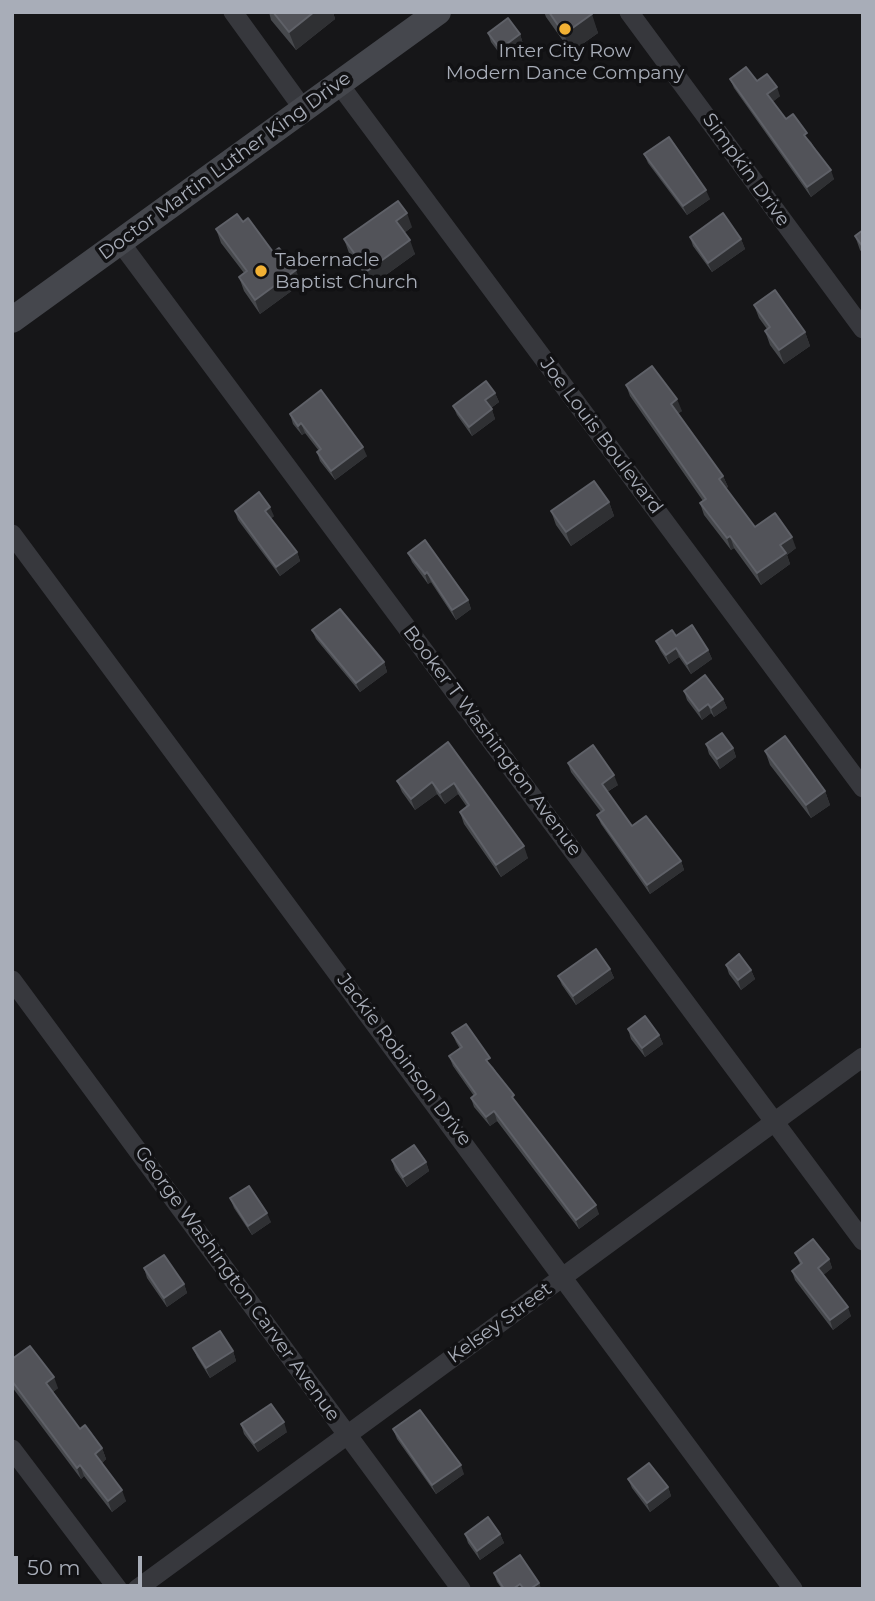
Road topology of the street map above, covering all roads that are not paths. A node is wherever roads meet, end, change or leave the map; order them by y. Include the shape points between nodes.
1 (233, 12) edge
2 (438, 12) edge
3 (629, 12) edge
4 (339, 85) junction
5 (304, 110) junction
6 (120, 242) junction
7 (12, 320) edge
8 (863, 329) edge
9 (12, 534) edge
10 (863, 788) edge
11 (12, 980) edge
12 (863, 1057) edge
13 (775, 1121) junction
14 (863, 1241) edge
15 (564, 1276) junction
16 (348, 1434) junction
17 (12, 1449) edge
18 (118, 1589) edge
19 (137, 1589) edge
20 (461, 1589) edge
21 (793, 1589) edge

1 - 5 street
2 - 4 main road, Doctor Martin Luther King Drive
3 - 8 street, Simpkin Drive
4 - 5 main road, Doctor Martin Luther King Drive
4 - 10 street, Joe Louis Boulevard
5 - 6 main road, Doctor Martin Luther King Drive
6 - 7 main road, Doctor Martin Luther King Drive
6 - 13 street, Booker T Washington Avenue
9 - 15 street, Jackie Robinson Drive
11 - 16 street, George Washington Carver Avenue
12 - 13 street, Kelsey Street
13 - 14 street, Booker T Washington Avenue
13 - 15 street, Kelsey Street
15 - 16 street, Kelsey Street
15 - 21 street, Jackie Robinson Drive
16 - 19 street, Kelsey Street
16 - 20 street, George Washington Carver Avenue
17 - 18 street

